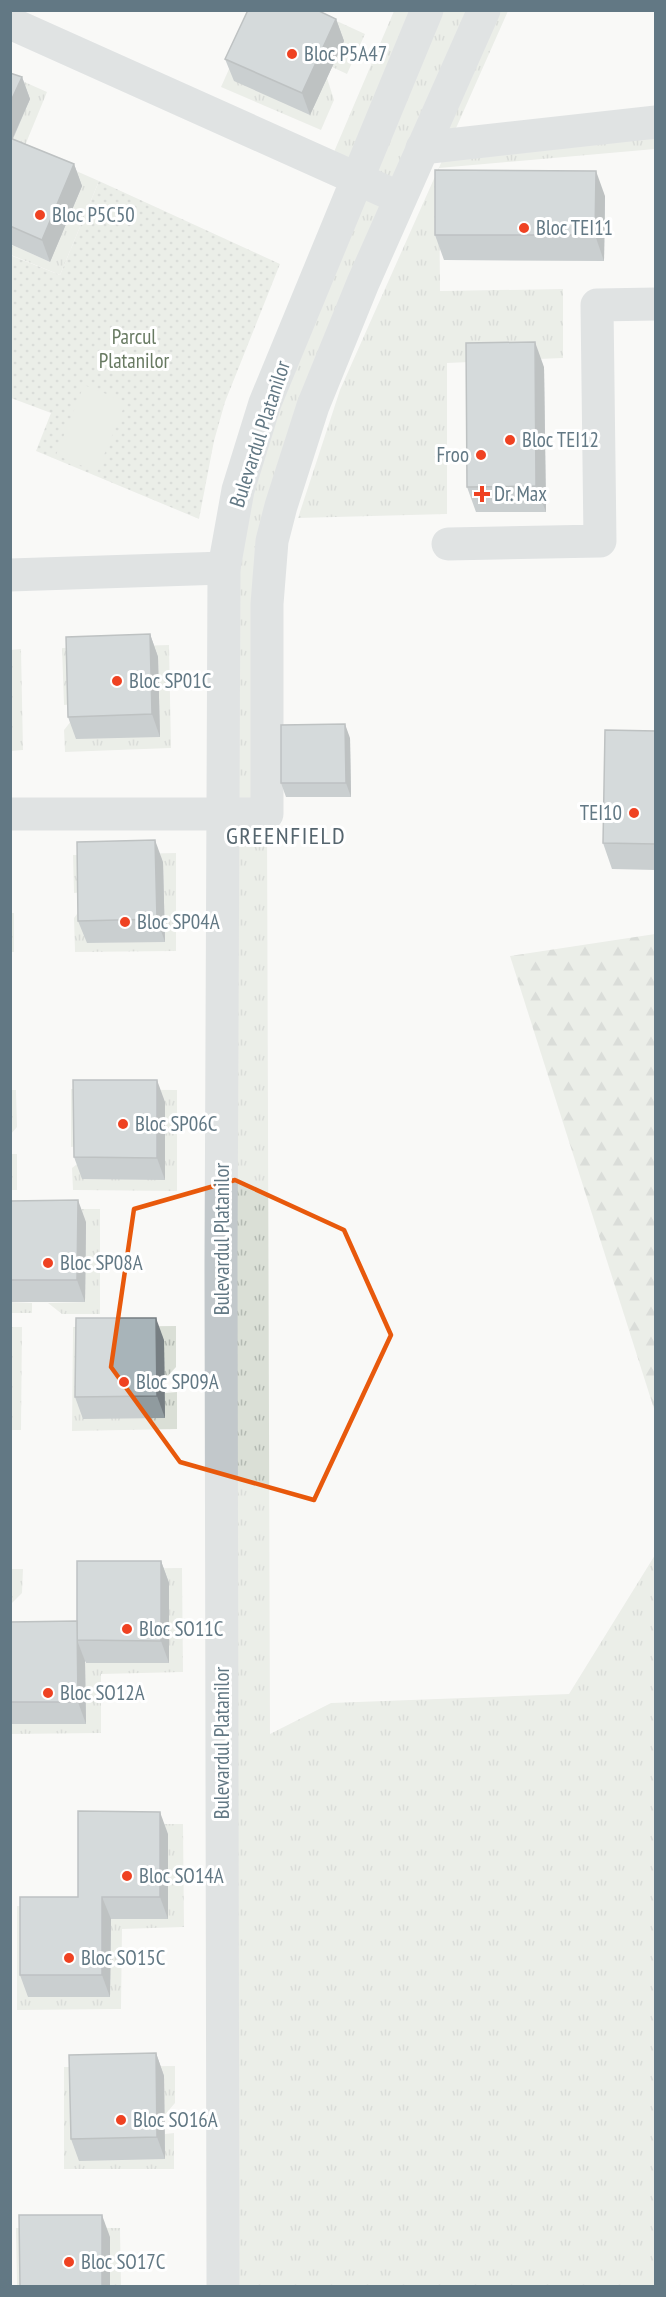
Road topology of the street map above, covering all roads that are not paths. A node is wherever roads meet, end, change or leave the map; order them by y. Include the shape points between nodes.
1 (427, 10) edge
2 (484, 10) edge
3 (10, 23) edge
4 (656, 122) edge
5 (422, 148) junction
6 (356, 178) junction
7 (400, 198) junction
8 (656, 304) edge
9 (448, 544) dead end
10 (224, 568) junction
11 (10, 575) edge
12 (10, 814) edge
13 (225, 814) junction
14 (223, 2286) edge

1 - 6 street, Bulevardul Platanilor
2 - 5 street, Bulevardul Platanilor
3 - 6 street
4 - 5 street
5 - 7 street, Bulevardul Platanilor
6 - 7 street
6 - 10 street, Bulevardul Platanilor via 258,424 238,490
7 - 13 street, Bulevardul Platanilor via 313,406 272,541 267,604 267,814
8 - 9 street via 597,305 600,541
10 - 11 street
10 - 13 street, Bulevardul Platanilor
12 - 13 street
13 - 14 street, Bulevardul Platanilor via 221,1252

